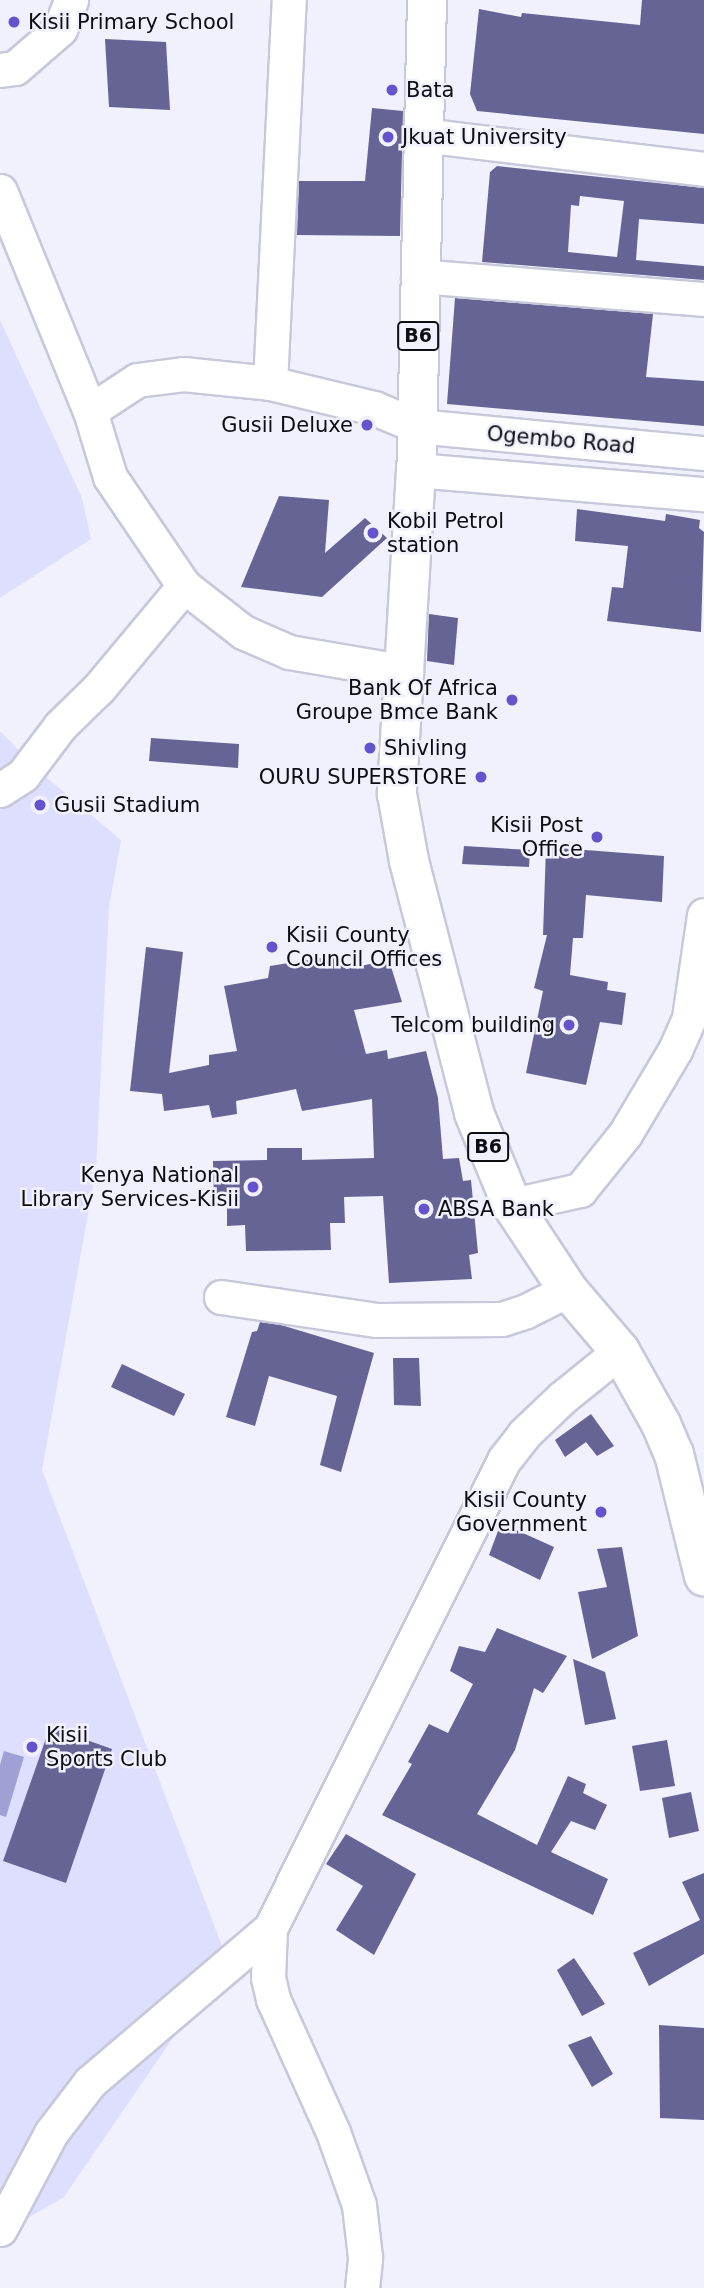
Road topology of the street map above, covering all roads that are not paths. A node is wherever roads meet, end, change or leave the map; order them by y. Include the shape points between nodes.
1 (71, 0) edge
2 (289, 0) edge
3 (427, 0) edge
4 (0, 69) edge
5 (423, 135) junction
6 (704, 169) edge
7 (0, 191) edge
8 (418, 276) junction
9 (704, 299) edge
10 (270, 383) junction
11 (90, 411) junction
12 (401, 419) junction
13 (704, 453) edge
14 (416, 470) junction
15 (704, 494) edge
16 (184, 586) junction
17 (406, 672) junction
18 (0, 790) edge
19 (704, 915) edge
20 (512, 1205) junction
21 (568, 1290) junction
22 (221, 1297) dead end
23 (620, 1351) junction
24 (704, 1576) edge
25 (270, 1929) junction
26 (0, 2229) edge
27 (362, 2288) edge

1 - 4 street via 60,29 15,68
2 - 10 street
3 - 5 highway, B6
5 - 6 street
5 - 8 highway, B6
7 - 11 street
8 - 9 street
8 - 12 highway, B6
10 - 11 street, Ogembo Road via 183,374 137,380
10 - 12 street, Ogembo Road
11 - 16 street via 110,477
12 - 13 street, Ogembo Road
12 - 14 highway, B6
14 - 15 street
14 - 17 highway, B6
16 - 17 street via 243,632 289,652
16 - 18 street via 99,688 60,726 23,775
17 - 20 highway, B6 via 397,794 409,861 474,1113
19 - 20 street via 689,1018 625,1134 580,1190
20 - 21 highway, B6
21 - 22 street via 502,1319 377,1320
21 - 23 highway, B6
23 - 24 highway, B6 via 674,1454
23 - 25 street via 553,1406 504,1460
25 - 26 street via 90,2082 51,2133
25 - 27 street via 268,1978 273,1999 333,2132 359,2205 365,2257

